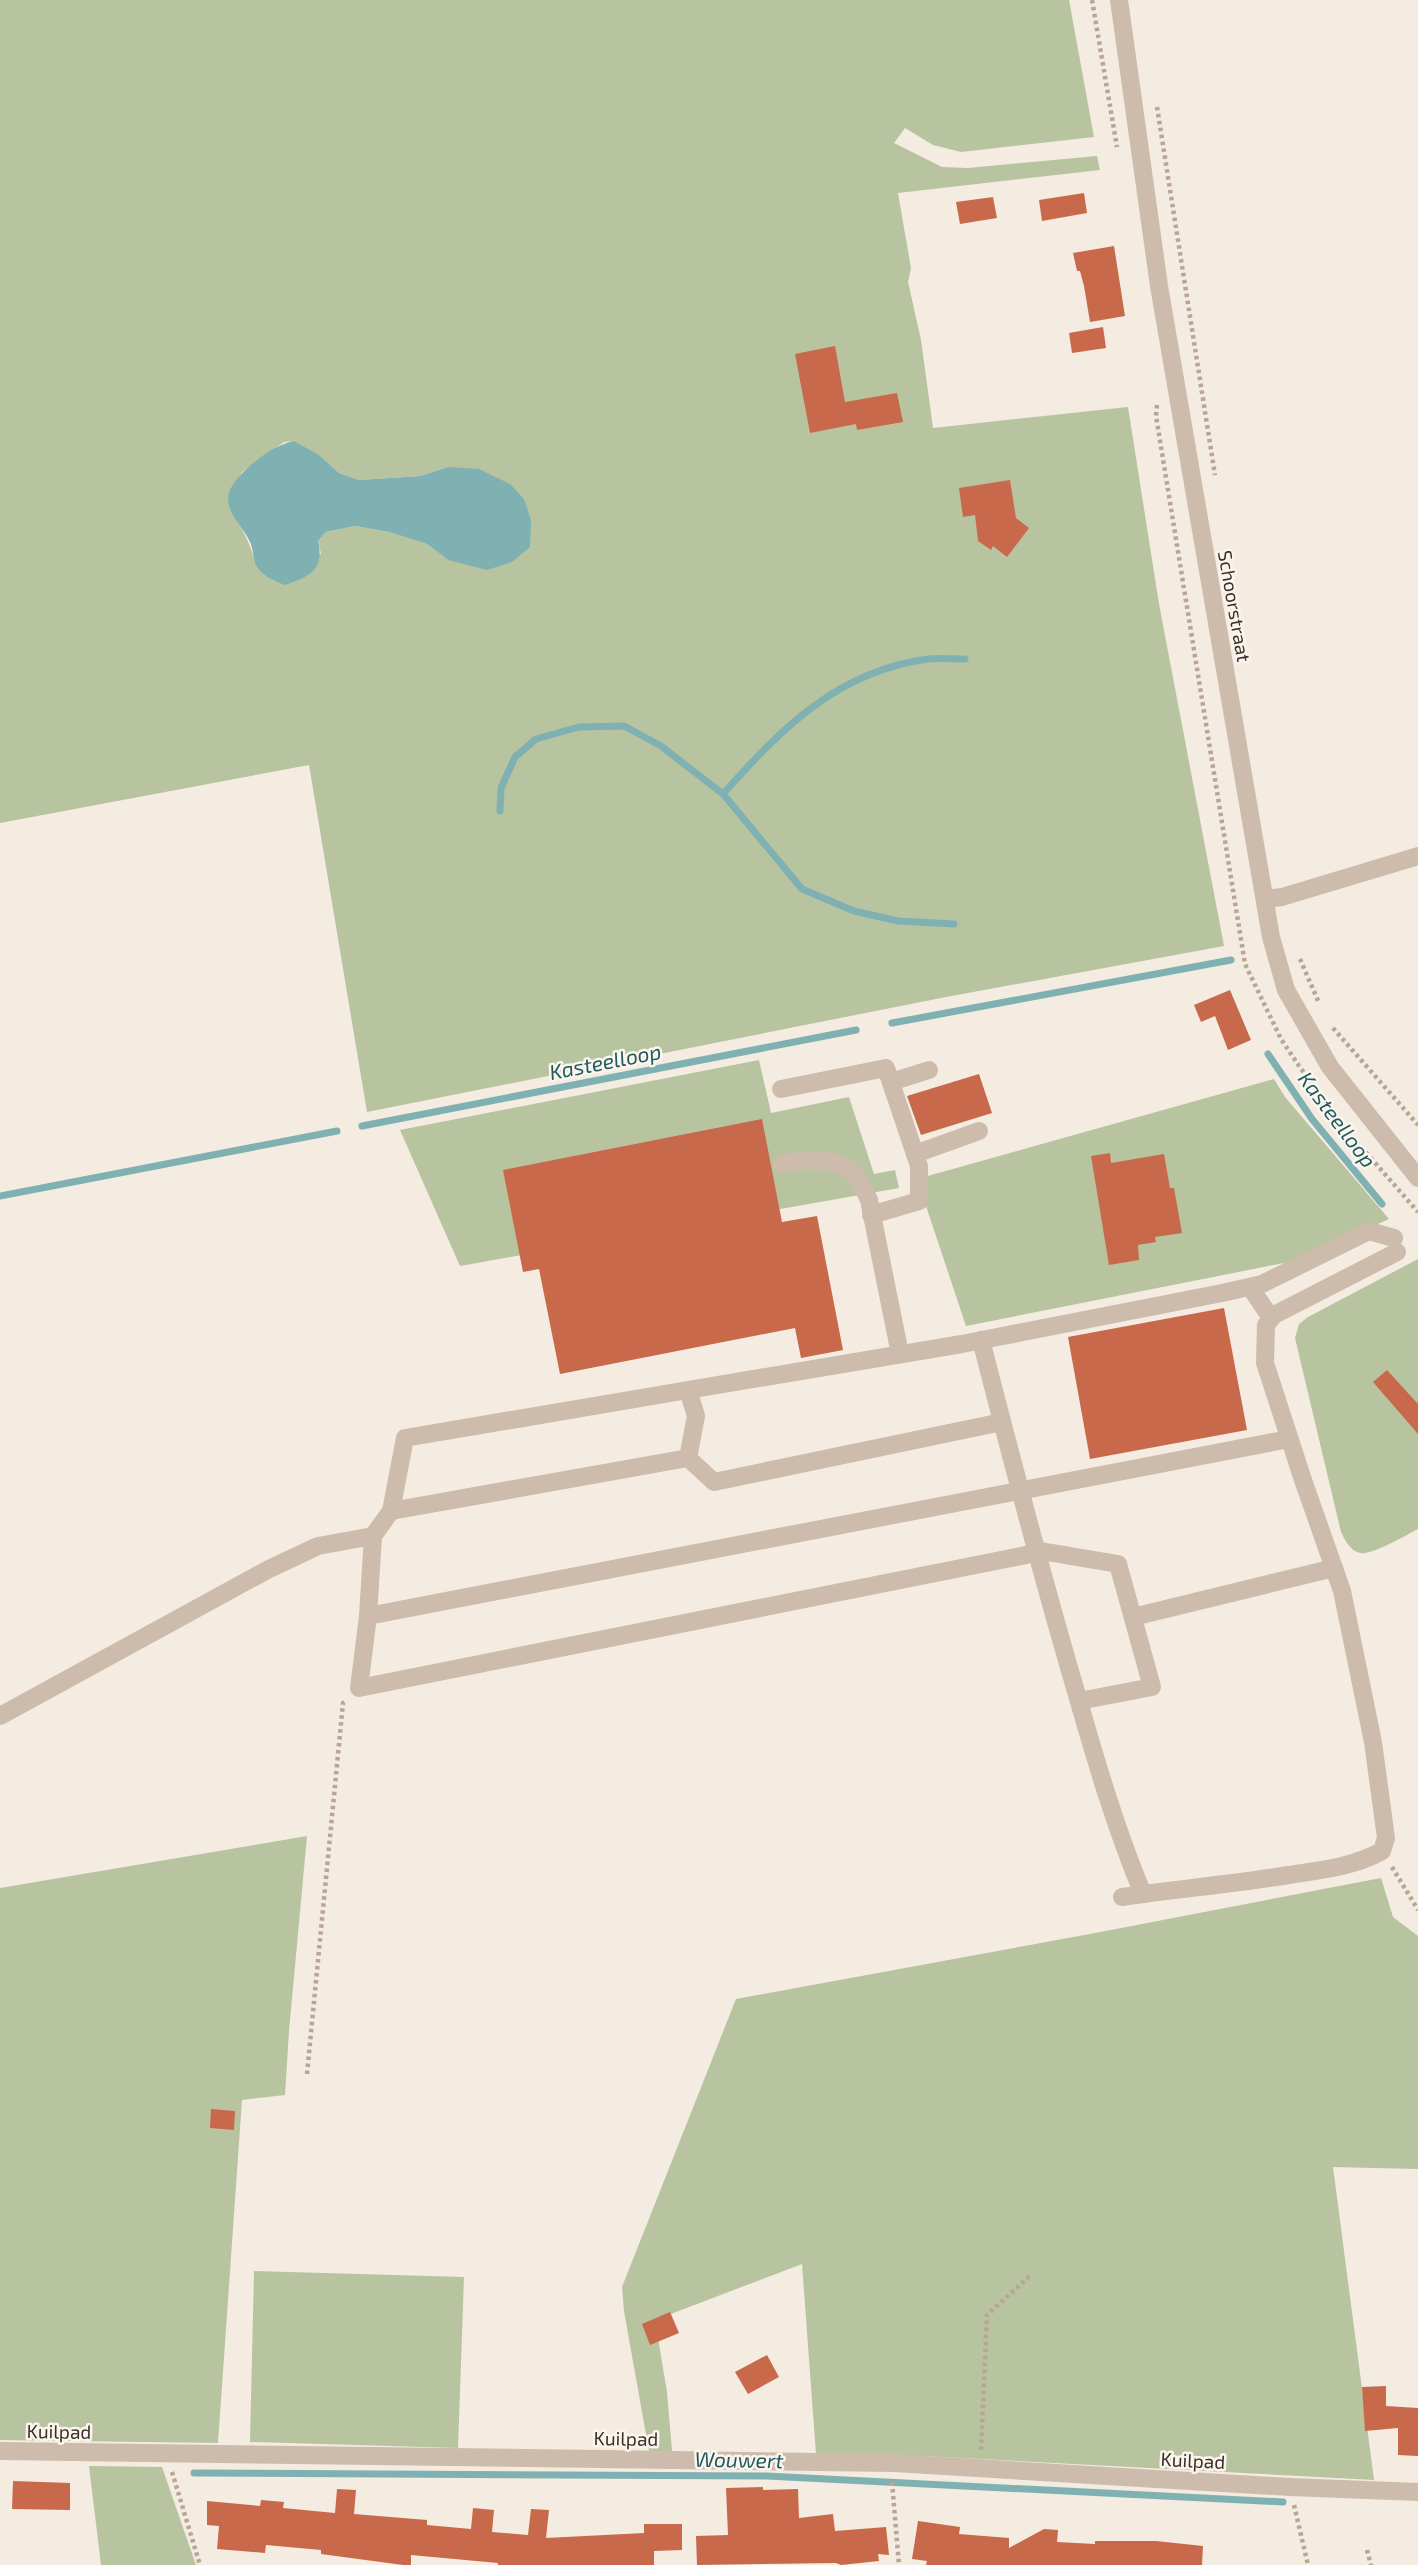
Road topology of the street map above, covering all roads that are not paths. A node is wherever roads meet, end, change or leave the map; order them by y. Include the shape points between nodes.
1 (1119, 0) edge
2 (1418, 856) edge
3 (1265, 899) junction
4 (929, 1070) dead end
5 (891, 1082) junction
6 (780, 1089) dead end
7 (979, 1131) dead end
8 (915, 1154) junction
9 (782, 1164) dead end
10 (1418, 1178) edge
11 (872, 1215) junction
12 (1250, 1287) junction
13 (1271, 1318) junction
14 (981, 1340) junction
15 (900, 1354) junction
16 (688, 1390) junction
17 (1002, 1422) junction
18 (1289, 1439) junction
19 (688, 1458) junction
20 (1020, 1490) junction
21 (391, 1511) junction
22 (373, 1535) junction
23 (1036, 1552) junction
24 (1334, 1568) junction
25 (368, 1616) junction
26 (1133, 1617) junction
27 (1079, 1701) junction
28 (0, 1716) edge
29 (1143, 1894) junction
30 (1122, 1897) dead end
31 (0, 2451) edge
32 (1418, 2492) edge

1 - 3 street, Schoorstraat via 1160,286
2 - 3 street via 1282,898
3 - 10 street, Schoorstraat via 1286,990 1330,1067
4 - 5 street
5 - 6 street via 886,1068
5 - 8 street
7 - 8 street
8 - 11 street via 919,1201
9 - 11 street via 820,1159 838,1164 858,1179
11 - 15 street
12 - 13 street
12 - 13 street via 1369,1231 1395,1245
12 - 14 street
13 - 18 street via 1266,1325 1265,1363
14 - 15 street
14 - 17 street
15 - 16 street
16 - 19 street via 696,1416
16 - 21 street via 405,1438
17 - 19 street via 714,1482
17 - 20 street
18 - 20 street
18 - 24 street
19 - 21 street
20 - 23 street
20 - 25 street
21 - 22 street
22 - 25 street
22 - 28 street via 318,1546 269,1569
23 - 25 street via 359,1688
23 - 26 street via 1118,1564
23 - 27 street
24 - 26 street
24 - 29 street via 1373,1742 1387,1838 1382,1851 1335,1868
26 - 27 street via 1152,1687
27 - 29 street via 1122,1843
29 - 30 street
31 - 32 street, Kuilpad via 894,2463

